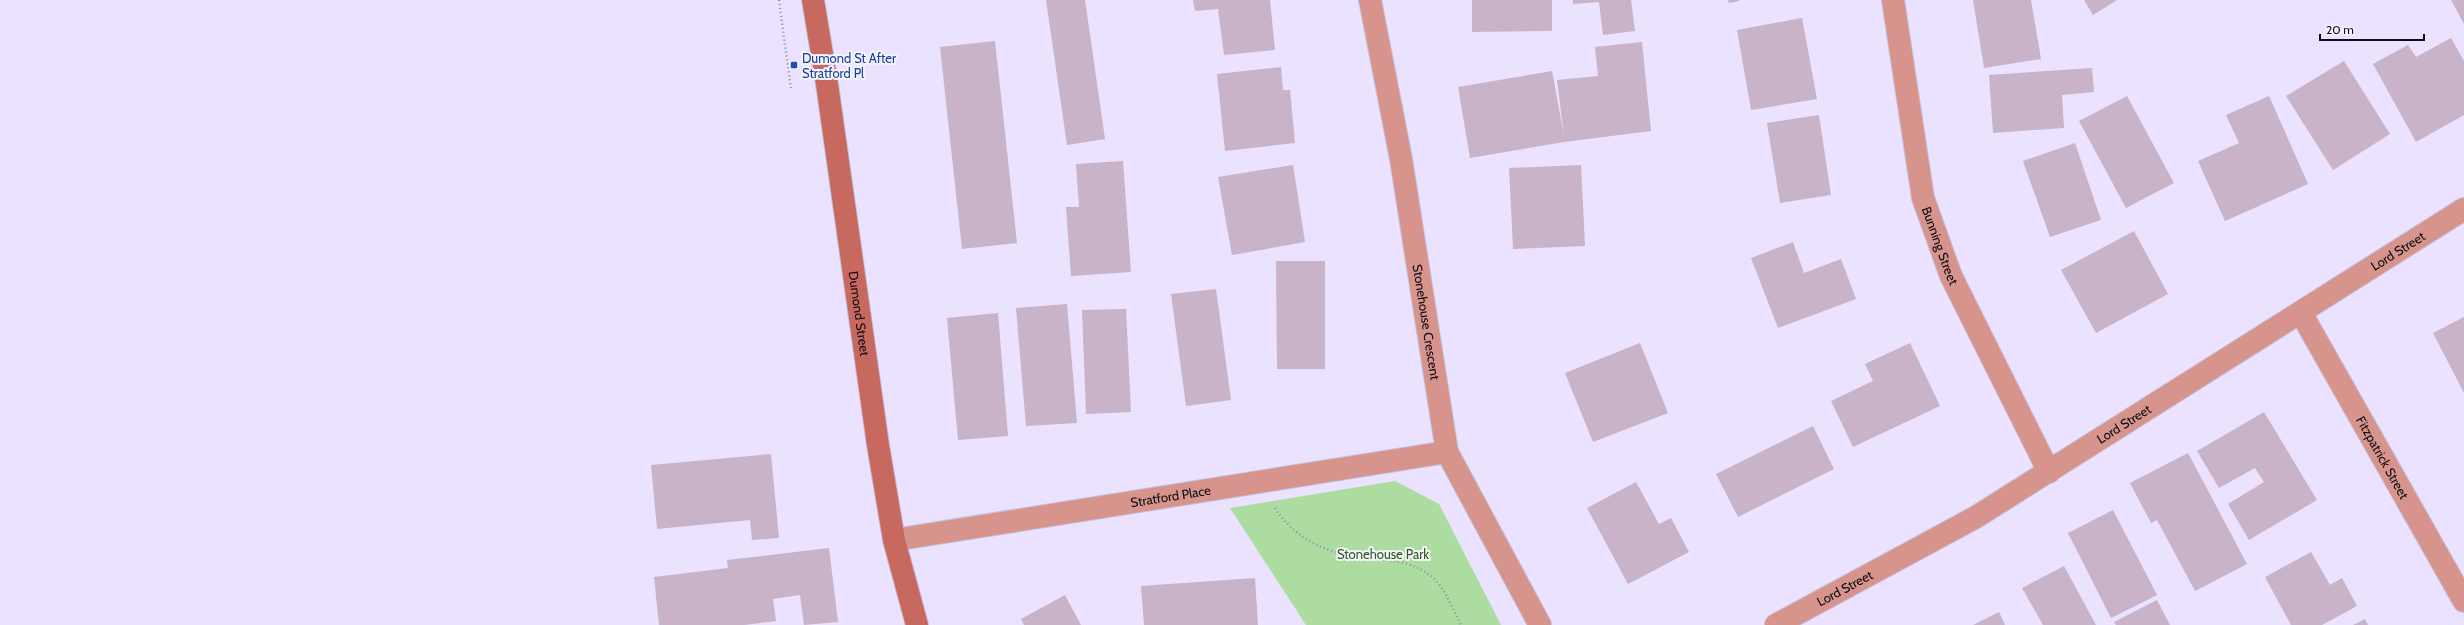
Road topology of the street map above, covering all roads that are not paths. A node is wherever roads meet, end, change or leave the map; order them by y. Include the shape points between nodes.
1 (813, 0) edge
2 (1370, 0) edge
3 (1893, 0) edge
4 (2464, 209) edge
5 (2301, 313) junction
6 (1447, 452) junction
7 (2049, 472) junction
8 (894, 540) junction
9 (2464, 601) edge
10 (917, 625) edge
11 (1540, 625) edge
12 (1776, 625) edge

1 - 8 street, Dumond Street
2 - 6 street, Stonehouse Crescent via 1401,159
3 - 7 street, Bunning Street via 1923,198 1951,276
4 - 5 street, Lord Street
5 - 7 street, Lord Street
5 - 9 street, Fitzpatrick Street
6 - 8 street, Stratford Place
6 - 11 street, Stonehouse Crescent
7 - 12 street, Lord Street via 1976,517
8 - 10 street, Dumond Street

